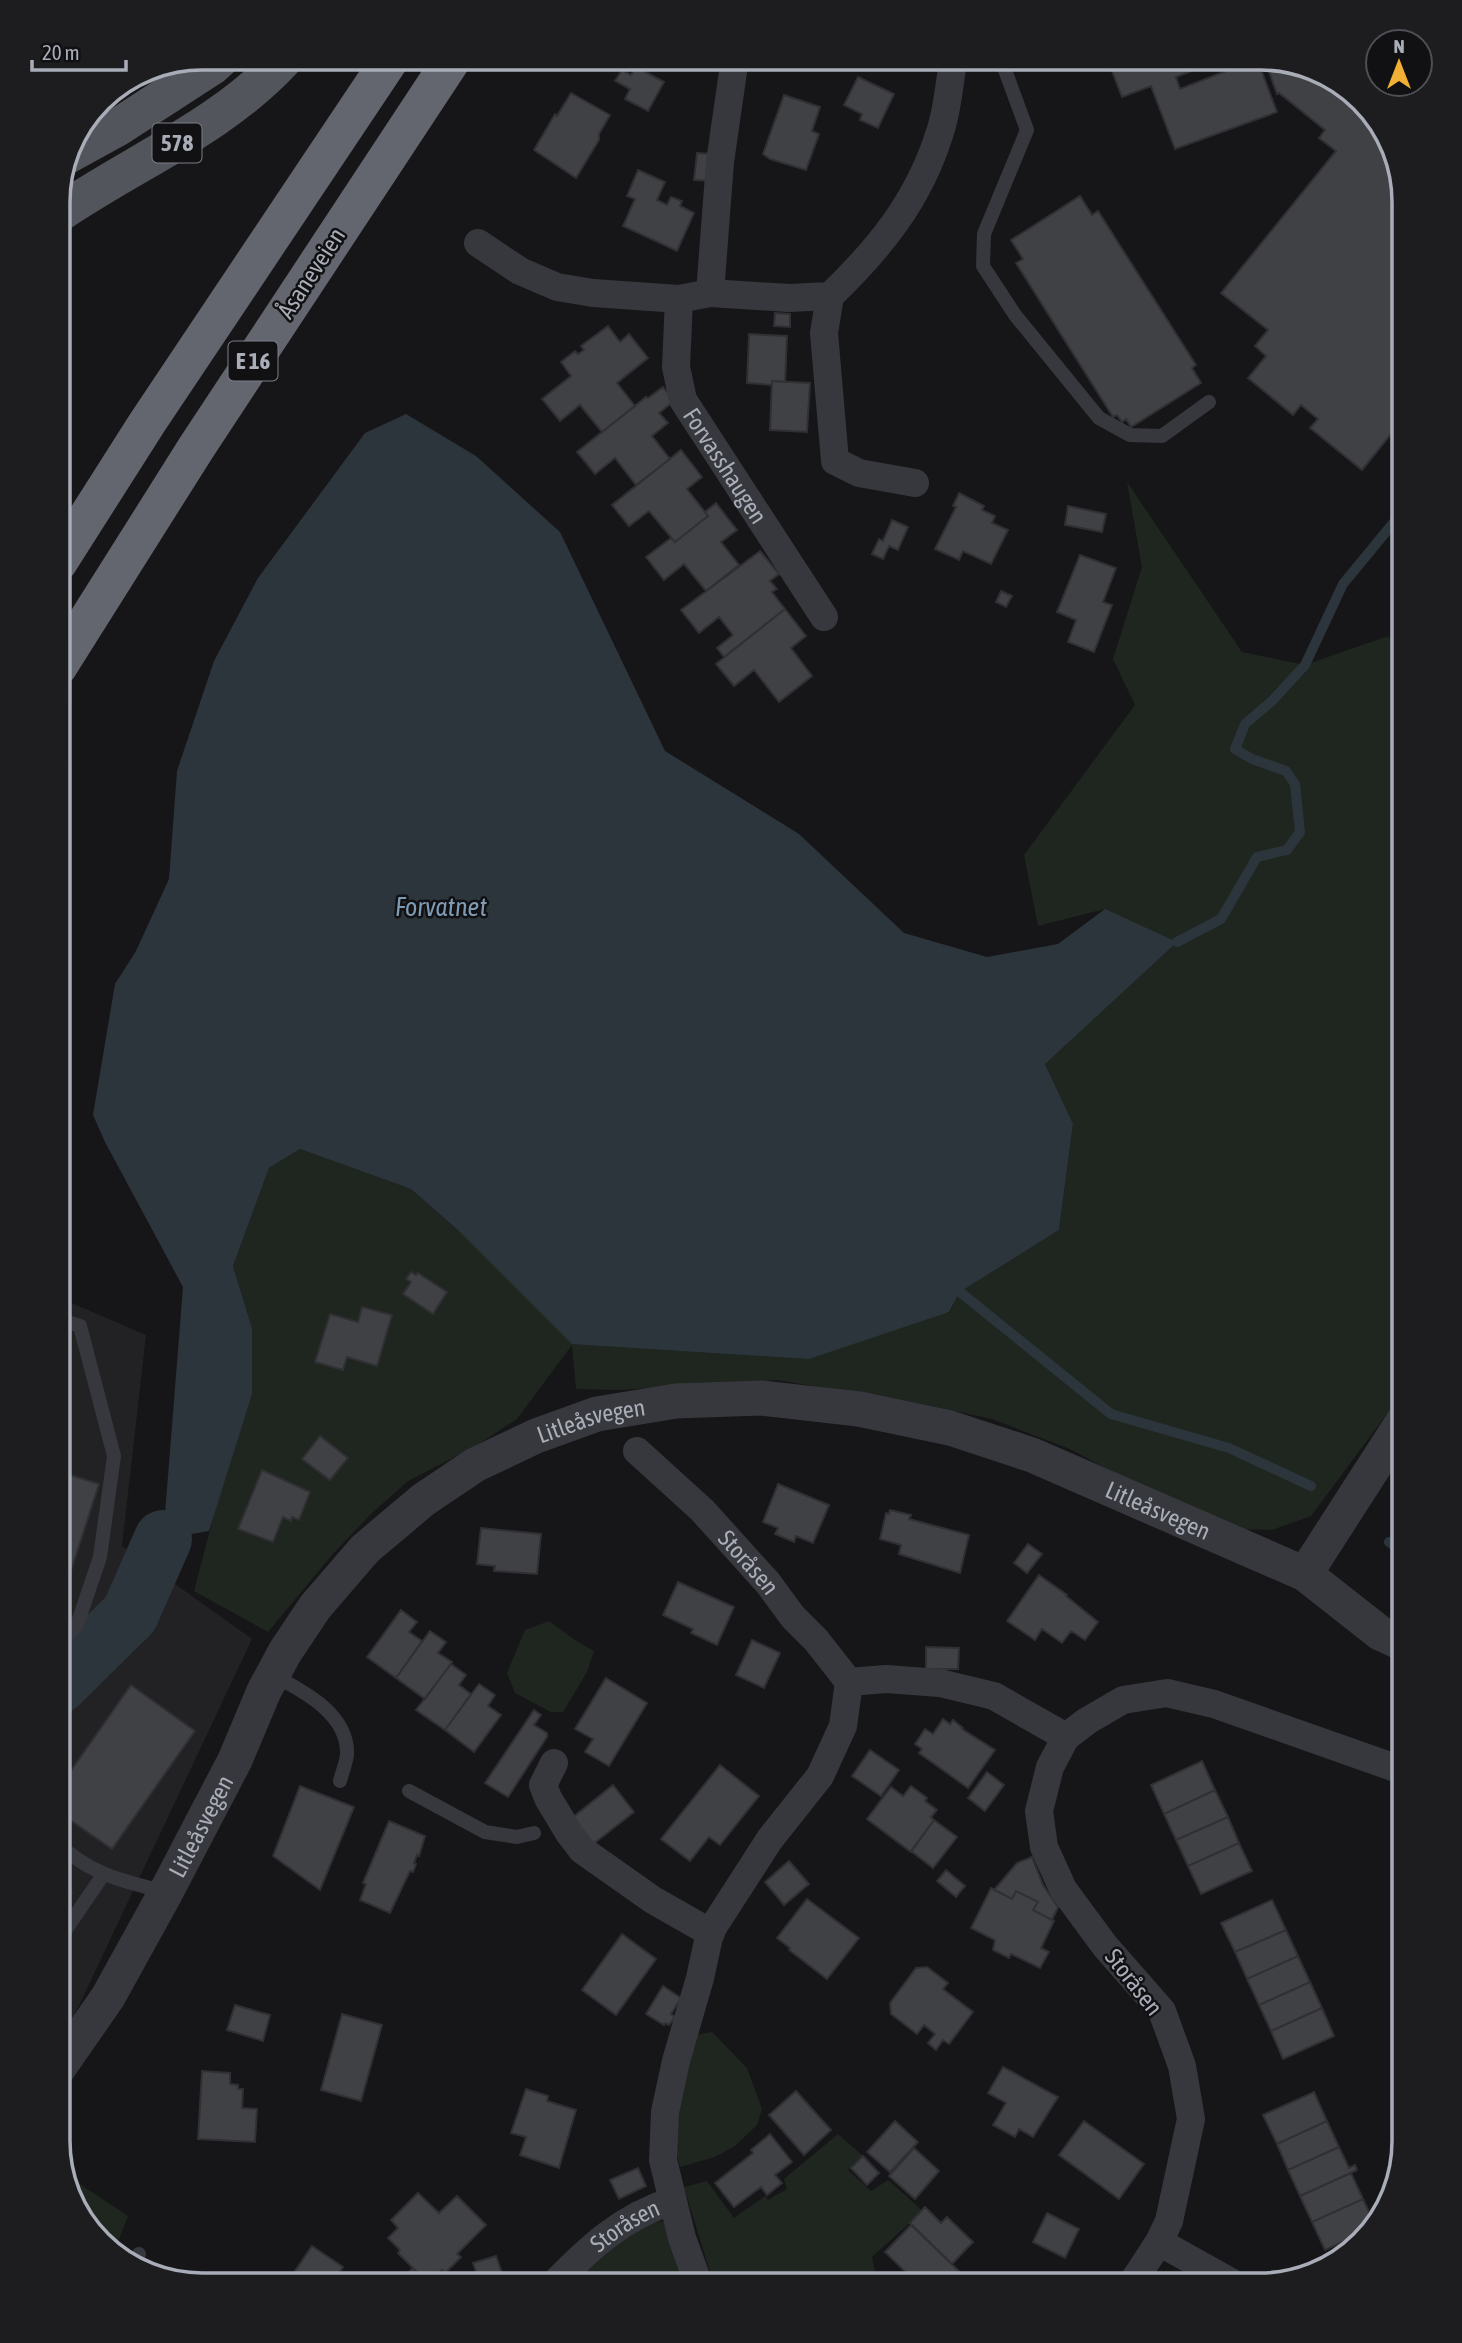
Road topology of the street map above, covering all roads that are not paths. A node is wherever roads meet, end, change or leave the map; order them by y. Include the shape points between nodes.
1 (206, 70) edge
2 (272, 70) edge
3 (383, 70) edge
4 (445, 70) edge
5 (733, 70) edge
6 (952, 70) edge
7 (1005, 70) edge
8 (83, 146) edge
9 (70, 207) edge
10 (478, 243) dead end
11 (710, 293) junction
12 (830, 296) junction
13 (680, 299) junction
14 (1209, 402) dead end
15 (915, 483) dead end
16 (70, 544) edge
17 (824, 617) dead end
18 (70, 648) edge
19 (70, 1323) edge
20 (1392, 1439) edge
21 (637, 1451) dead end
22 (1305, 1574) junction
23 (70, 1633) edge
24 (1392, 1638) edge
25 (272, 1675) junction
26 (849, 1682) junction
27 (1066, 1737) junction
28 (554, 1763) dead end
29 (1392, 1767) edge
30 (340, 1781) dead end
31 (409, 1791) dead end
32 (534, 1833) dead end
33 (70, 1854) edge
34 (103, 1875) junction
35 (166, 1892) junction
36 (70, 1923) edge
37 (711, 1933) junction
38 (70, 2052) edge
39 (672, 2201) junction
40 (1159, 2242) junction
41 (565, 2273) edge
42 (695, 2273) edge
43 (1138, 2273) edge
44 (1215, 2273) edge

1 - 8 main road, 578
2 - 9 main road, 578 via 197,131
3 - 16 highway, E 16
4 - 18 highway, Åsaneveien / E 16
5 - 11 street via 720,162
6 - 12 street via 941,130 924,178 868,259
7 - 14 lane via 1027,130 984,234 983,266 1015,315 1099,418 1130,435 1162,436
10 - 13 street via 556,288
11 - 12 street
11 - 13 street
12 - 15 street via 824,333 835,461 859,473
13 - 17 street, Forvasshaugen via 676,367 683,400
19 - 23 lane via 80,1326 114,1456 100,1557 77,1625
20 - 22 street
21 - 26 street, Storåsen via 702,1510
22 - 24 street, Litleåsvegen
22 - 25 street, Litleåsvegen via 1032,1455 950,1428 859,1409 761,1398 676,1401 597,1415 536,1436 475,1465 423,1500 365,1549 315,1607
25 - 30 lane via 319,1703 341,1727 347,1756
25 - 35 street, Litleåsvegen
26 - 27 street via 940,1683 994,1696
26 - 37 street, Storåsen via 843,1726 820,1776 770,1839
27 - 29 street, Storåsen via 1123,1700 1167,1693 1214,1704
27 - 40 street, Storåsen via 1050,1767 1039,1811 1044,1847 1063,1889 1162,2011 1182,2066 1191,2119
28 - 37 street via 543,1785 582,1850 653,1900
31 - 32 lane via 485,1832 517,1837
33 - 34 lane
34 - 35 lane
34 - 36 lane
35 - 38 street, Litleåsvegen via 108,1997
37 - 39 street, Storåsen via 665,2112 663,2160
39 - 41 street, Storåsen via 647,2209 618,2227
39 - 42 street, Storåsen
40 - 43 street, Storåsen
40 - 44 street

